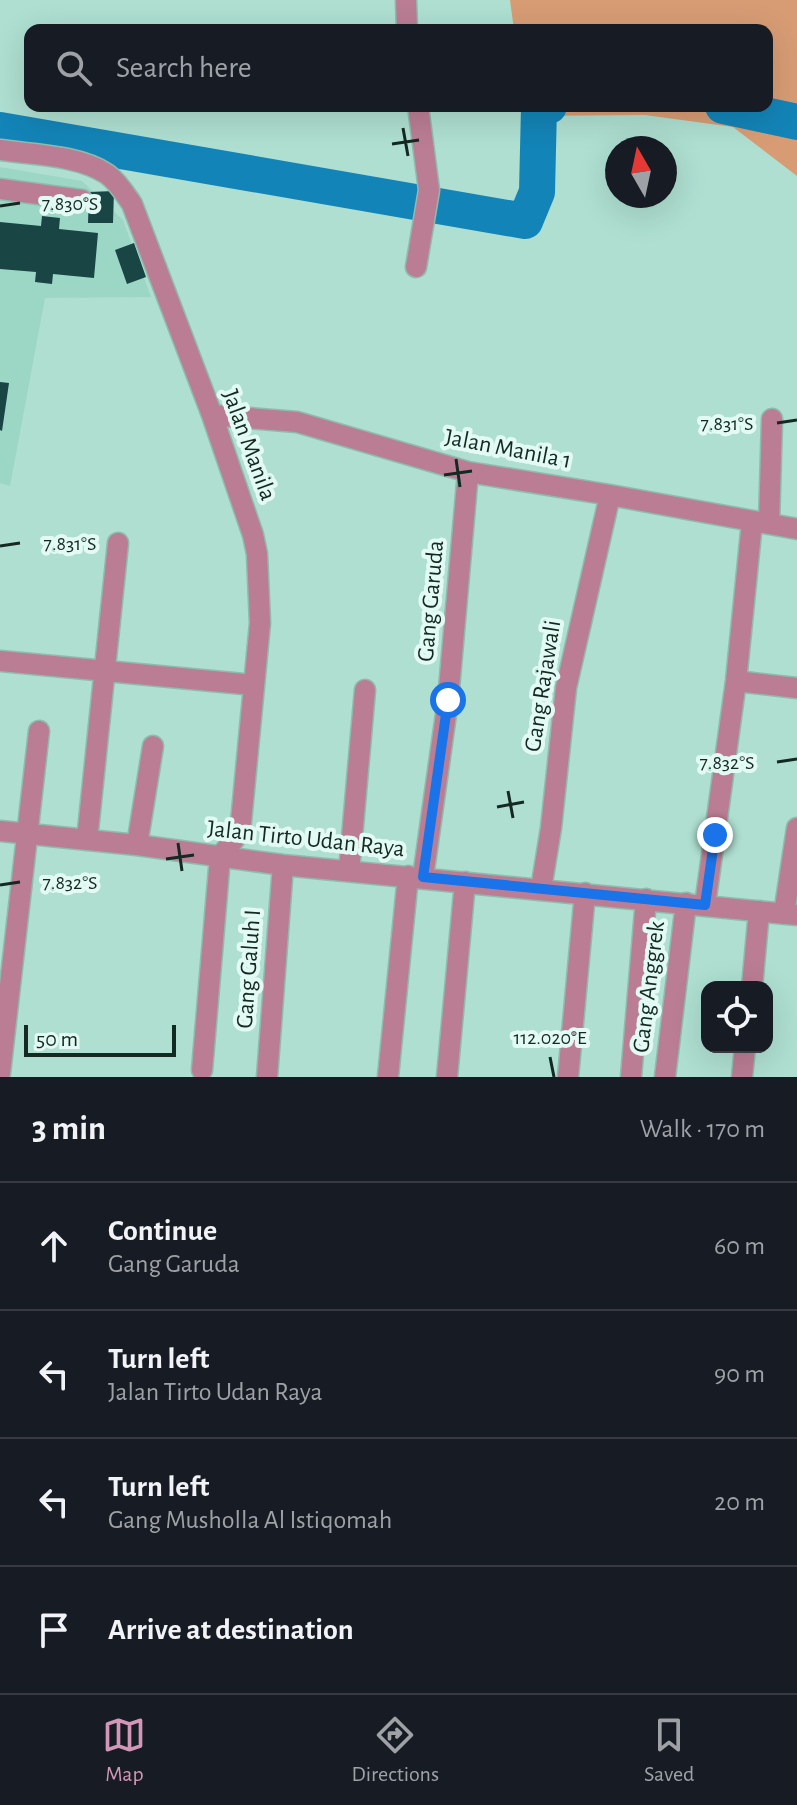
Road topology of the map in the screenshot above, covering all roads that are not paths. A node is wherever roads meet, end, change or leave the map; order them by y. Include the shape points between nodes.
1 (406, 0) edge
2 (407, 24) edge
3 (419, 112) edge
4 (1, 154) edge
5 (0, 189) edge
6 (82, 200) dead end
7 (416, 267) dead end
8 (212, 415) junction
9 (772, 419) dead end
10 (468, 472) junction
11 (610, 495) junction
12 (761, 523) junction
13 (797, 529) edge
14 (118, 543) dead end
15 (0, 661) edge
16 (106, 671) junction
17 (736, 681) junction
18 (254, 685) junction
19 (797, 688) edge
20 (365, 690) dead end
21 (39, 731) dead end
22 (153, 746) dead end
23 (797, 828) edge
24 (0, 831) edge
25 (27, 834) junction
26 (87, 840) junction
27 (137, 845) junction
28 (220, 857) junction
29 (283, 865) junction
30 (349, 871) junction
31 (416, 876) junction
32 (465, 882) junction
33 (541, 889) junction
34 (585, 893) junction
35 (646, 899) junction
36 (695, 904) junction
37 (759, 911) junction
38 (791, 914) edge
39 (753, 981) edge
40 (744, 1053) edge
41 (202, 1070) dead end
42 (0, 1073) edge
43 (267, 1077) edge
44 (388, 1077) edge
45 (447, 1077) edge
46 (568, 1077) edge
47 (631, 1077) edge
48 (665, 1077) edge
49 (742, 1077) edge

1 - 2 street
3 - 7 street via 429,190
4 - 8 street, Jalan Manila via 87,165 121,188 132,204
5 - 6 street
8 - 10 street, Jalan Manila 1 via 315,426
8 - 18 street, Jalan Manila via 257,554 260,623
9 - 12 street, Gang Anggrek
10 - 11 street, Jalan Manila 1
10 - 31 street, Gang Garuda via 448,700
11 - 12 street, Jalan Manila 1
11 - 33 street, Gang Rajawali via 566,688
12 - 13 street, Jalan Manila 1
12 - 17 street, Gang Anggrek
14 - 16 street
15 - 16 street
16 - 18 street
16 - 26 street
17 - 19 street
17 - 36 street, Gang Anggrek
18 - 28 street, Jalan Manila via 241,822
20 - 30 street
21 - 25 street
22 - 27 street
23 - 38 street
24 - 25 street, Jalan Tirto Udan Raya
25 - 26 street, Jalan Tirto Udan Raya
25 - 42 street
26 - 27 street, Jalan Tirto Udan Raya
27 - 28 street, Jalan Tirto Udan Raya
28 - 29 street, Jalan Tirto Udan Raya
28 - 41 street
29 - 30 street, Jalan Tirto Udan Raya
29 - 43 street, Gang Galuh I
30 - 31 street, Jalan Tirto Udan Raya
31 - 32 street, Jalan Tirto Udan Raya
31 - 44 street, Gang Garuda
32 - 33 street, Jalan Tirto Udan Raya
32 - 45 street
33 - 34 street, Jalan Tirto Udan Raya
34 - 35 street, Jalan Tirto Udan Raya
34 - 46 street
35 - 36 street, Jalan Tirto Udan Raya
35 - 47 street
36 - 37 street, Jalan Tirto Udan Raya
36 - 48 street, Gang Anggrek
37 - 38 street, Jalan Tirto Udan Raya
37 - 39 street
40 - 49 street

